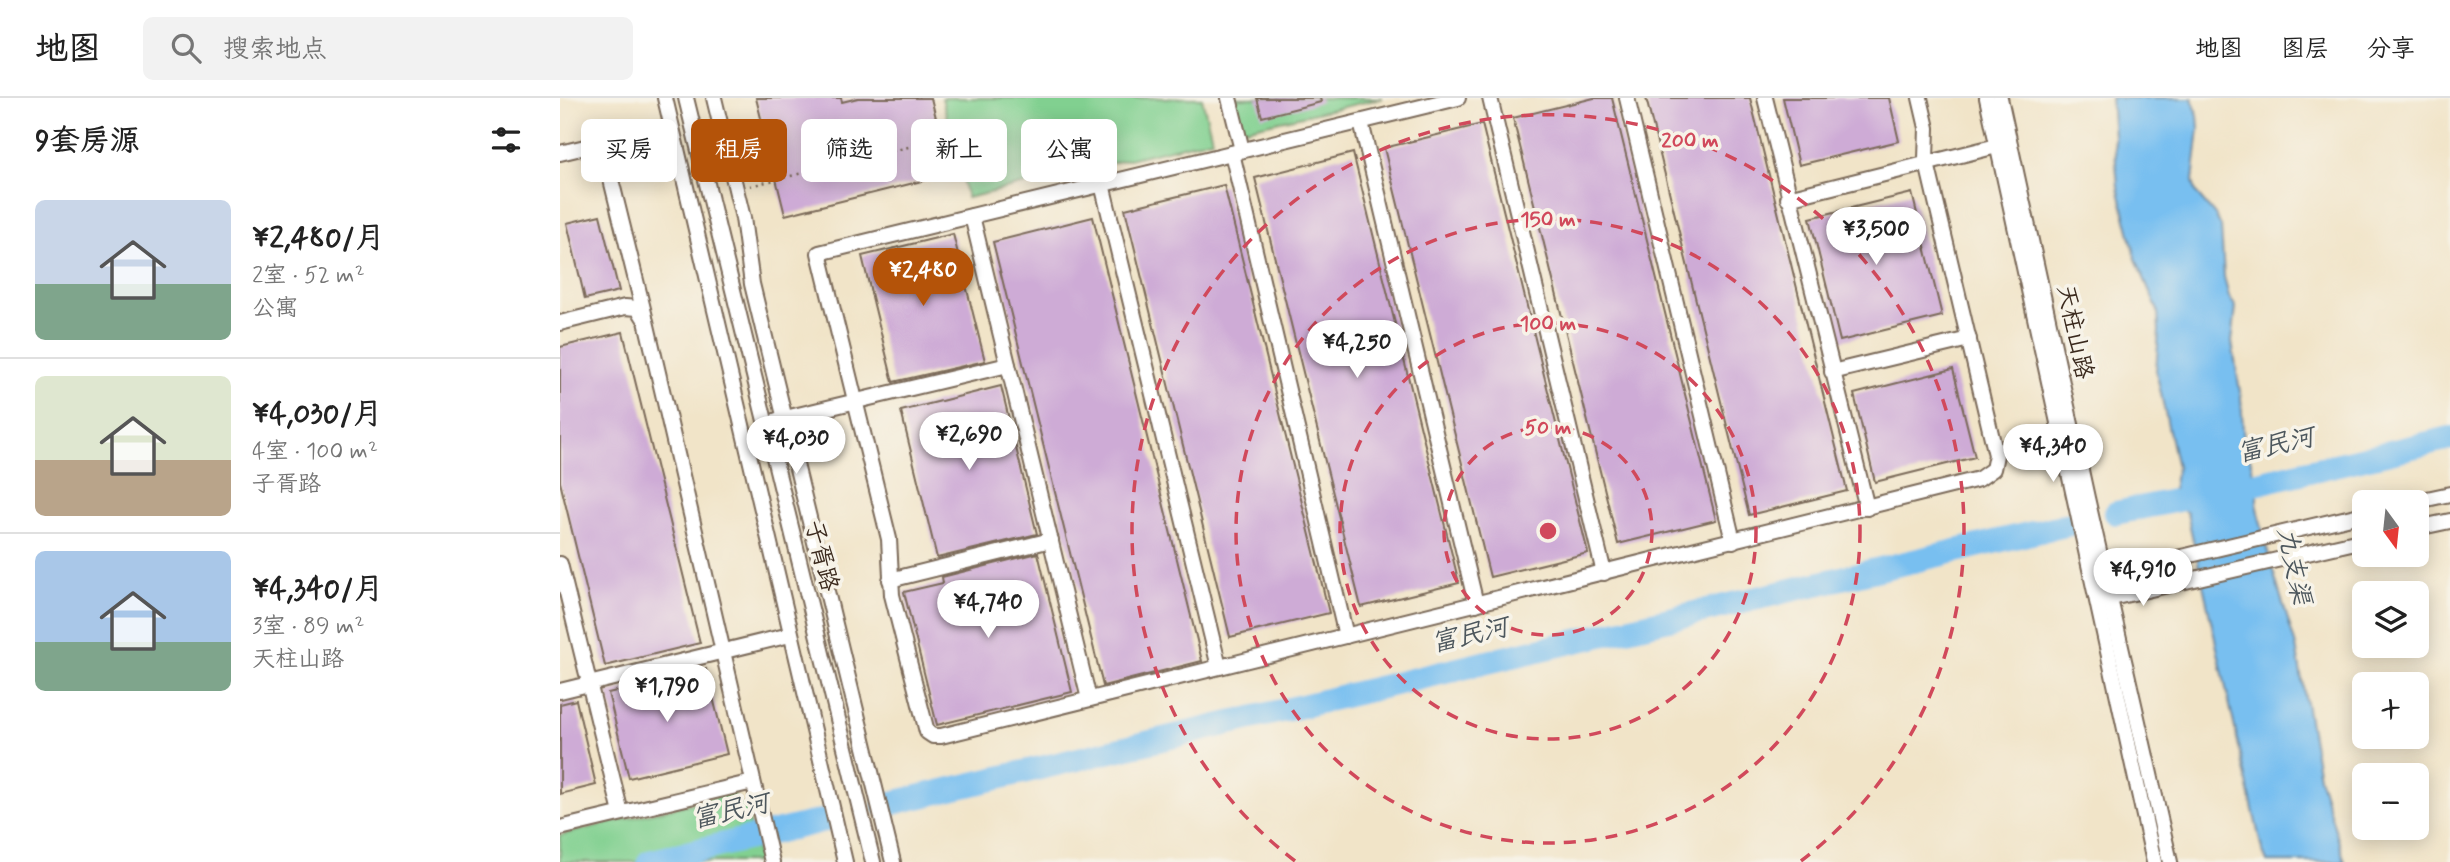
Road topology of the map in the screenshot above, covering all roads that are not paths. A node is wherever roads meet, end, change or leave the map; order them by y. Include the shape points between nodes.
1 (665, 98) edge
2 (686, 98) edge
3 (714, 98) edge
4 (1229, 98) edge
5 (1458, 98) edge
6 (1490, 98) edge
7 (1628, 98) edge
8 (1765, 98) edge
9 (1920, 98) edge
10 (1987, 98) edge
11 (2000, 98) edge
12 (1440, 100) edge
13 (1361, 122) junction
14 (2004, 145) junction
15 (1237, 152) junction
16 (560, 153) edge
17 (1927, 163) junction
18 (1102, 184) junction
19 (1788, 198) junction
20 (972, 216) junction
21 (646, 321) junction
22 (560, 323) edge
23 (1969, 339) junction
24 (1008, 365) junction
25 (1832, 372) junction
26 (856, 401) junction
27 (784, 418) junction
28 (765, 423) junction
29 (2450, 494) edge
30 (2429, 499) edge
31 (1867, 508) junction
32 (2352, 517) edge
33 (2450, 521) edge
34 (2429, 525) edge
35 (1051, 540) junction
36 (1733, 541) junction
37 (2352, 543) edge
38 (560, 564) edge
39 (1604, 573) junction
40 (2098, 577) junction
41 (890, 580) junction
42 (2103, 600) junction
43 (1476, 604) junction
44 (790, 635) junction
45 (1346, 636) junction
46 (723, 651) junction
47 (1219, 667) junction
48 (589, 684) junction
49 (560, 691) edge
50 (1089, 699) junction
51 (754, 782) junction
52 (621, 813) junction
53 (560, 828) edge
54 (772, 862) edge
55 (845, 862) edge
56 (873, 862) edge
57 (893, 862) edge
58 (2154, 862) edge
59 (2170, 862) edge

1 - 44 street, 子胥路
2 - 28 street, 子胥路
3 - 27 street
4 - 15 street
5 - 12 street
6 - 39 street
7 - 36 street
8 - 19 street
9 - 17 street via 1927,128
10 - 14 street, 天柱山路
11 - 14 street, 天柱山路
12 - 13 street
13 - 15 street
13 - 43 street
14 - 17 street
14 - 40 street, 天柱山路
15 - 18 street
15 - 45 street
16 - 21 street via 602,143
17 - 19 street
17 - 23 street
18 - 20 street
18 - 47 street
19 - 25 street
20 - 24 street
20 - 26 street via 820,253
21 - 22 street via 638,308 625,307
21 - 46 street
23 - 25 street
23 - 31 street via 1996,455 1993,469 1961,485
24 - 26 street
24 - 35 street
25 - 31 street
26 - 27 street
26 - 41 street via 889,538
27 - 28 street
27 - 57 street
28 - 56 street, 子胥路
29 - 30 street
31 - 36 street
32 - 40 street
33 - 34 street
35 - 41 street
35 - 50 street
36 - 39 street
37 - 42 street
38 - 48 street
39 - 43 street
40 - 42 street, 天柱山路
41 - 50 street via 928,732 933,736
42 - 58 street, 天柱山路
42 - 59 street, 天柱山路
43 - 45 street
44 - 46 street
44 - 55 street, 子胥路
45 - 47 street
46 - 48 street
46 - 51 street
47 - 50 street
48 - 49 street
48 - 52 street
51 - 52 street
51 - 54 street
52 - 53 street

